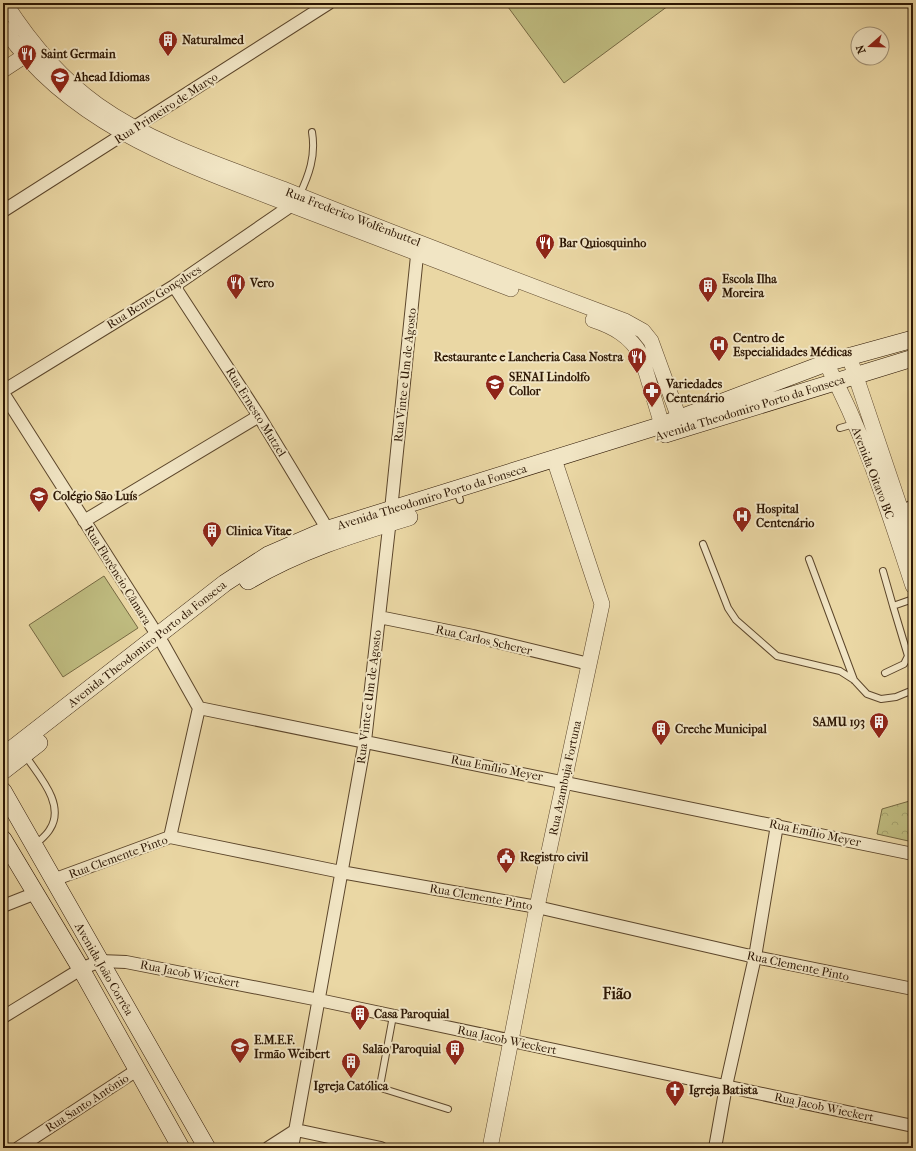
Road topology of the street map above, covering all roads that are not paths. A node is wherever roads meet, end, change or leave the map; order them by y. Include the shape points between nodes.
1 (5, 3) edge
2 (329, 3) edge
3 (9, 31) edge
4 (31, 52) junction
5 (3, 70) edge
6 (130, 131) junction
7 (312, 132) dead end
8 (295, 200) junction
9 (3, 211) edge
10 (418, 248) junction
11 (174, 286) junction
12 (535, 292) junction
13 (913, 339) edge
14 (849, 356) junction
15 (913, 358) edge
16 (826, 363) junction
17 (855, 375) junction
18 (836, 381) junction
19 (3, 392) edge
20 (757, 397) junction
21 (259, 416) junction
22 (681, 424) junction
23 (854, 424) junction
24 (840, 428) dead end
25 (663, 430) junction
26 (556, 464) junction
27 (901, 508) edge
28 (390, 516) junction
29 (84, 521) junction
30 (331, 535) junction
31 (703, 544) dead end
32 (913, 546) edge
33 (809, 559) dead end
34 (883, 571) dead end
35 (913, 586) edge
36 (913, 599) edge
37 (893, 606) junction
38 (379, 617) junction
39 (160, 640) junction
40 (589, 664) junction
41 (885, 673) dead end
42 (854, 680) junction
43 (913, 690) edge
44 (199, 708) junction
45 (61, 718) junction
46 (365, 741) junction
47 (25, 754) junction
48 (3, 756) edge
49 (3, 771) edge
50 (565, 782) junction
51 (3, 790) edge
52 (777, 825) junction
53 (170, 836) junction
54 (3, 839) edge
55 (34, 846) junction
56 (913, 854) edge
57 (341, 872) junction
58 (53, 880) junction
59 (36, 893) junction
60 (3, 906) edge
61 (537, 907) junction
62 (755, 957) junction
63 (90, 965) junction
64 (913, 989) edge
65 (319, 1000) junction
66 (393, 1016) junction
67 (3, 1017) edge
68 (510, 1041) junction
69 (137, 1070) junction
70 (726, 1086) junction
71 (448, 1109) dead end
72 (913, 1126) edge
73 (296, 1130) junction
74 (18, 1148) edge
75 (181, 1148) edge
76 (207, 1148) edge
77 (268, 1148) edge
78 (292, 1148) edge
79 (381, 1148) edge
80 (490, 1148) edge
81 (715, 1148) edge

1 - 3 street, Rua Frederico Wolfenbuttel
2 - 6 street, Rua Primeiro de Março
3 - 4 street, Rua Frederico Wolfenbuttel
4 - 5 street
4 - 6 street, Rua Frederico Wolfenbuttel
6 - 8 street, Rua Frederico Wolfenbuttel via 212,168
6 - 9 street, Rua Primeiro de Março
7 - 8 lane via 315,147 313,159
8 - 10 street, Rua Frederico Wolfenbuttel
8 - 11 street, Rua Bento Gonçalves
10 - 12 street, Rua Frederico Wolfenbuttel
10 - 28 street, Rua Vinte e Um de Agosto
11 - 19 street, Rua Bento Gonçalves
11 - 21 street, Rua Ernesto Mutzel
12 - 22 street, Rua Frederico Wolfenbuttel via 625,321 643,331 651,341
12 - 25 street, Rua Frederico Wolfenbuttel via 610,326 634,343 641,355
13 - 14 main road, Avenida Theodomiro Porto da Fonseca
14 - 16 main road, Avenida Theodomiro Porto da Fonseca
14 - 17 street, Avenida Oitavo BC
15 - 17 main road, Avenida Theodomiro Porto da Fonseca
16 - 18 street, Avenida Oitavo BC
16 - 20 main road, Avenida Theodomiro Porto da Fonseca
17 - 18 main road, Avenida Theodomiro Porto da Fonseca
17 - 27 street, Avenida Oitavo BC
18 - 20 main road, Avenida Theodomiro Porto da Fonseca
18 - 23 street, Avenida Oitavo BC via 846,399
19 - 29 street, Rua Florêncio Câmara
20 - 22 main road, Avenida Theodomiro Porto da Fonseca
21 - 29 street
21 - 30 street, Rua Ernesto Mutzel
22 - 25 main road, Avenida Theodomiro Porto da Fonseca
23 - 24 lane
23 - 27 street, Avenida Oitavo BC
25 - 26 main road, Avenida Theodomiro Porto da Fonseca
26 - 28 main road, Avenida Theodomiro Porto da Fonseca
26 - 40 street, Rua Azambuja Fortuna via 602,604
27 - 32 street, Avenida Oitavo BC
27 - 35 street, Avenida Oitavo BC
28 - 30 main road, Avenida Theodomiro Porto da Fonseca
28 - 38 street, Rua Vinte e Um de Agosto
29 - 39 street, Rua Florêncio Câmara
30 - 39 main road, Avenida Theodomiro Porto da Fonseca via 268,555
31 - 42 lane via 728,608 736,620 777,656 840,671
33 - 42 lane
34 - 37 lane
36 - 37 lane
37 - 41 lane via 908,656 904,664
38 - 40 street, Rua Carlos Scherer via 474,636
38 - 46 street, Rua Vinte e Um de Agosto
39 - 44 street, Rua Florêncio Câmara
39 - 45 main road, Avenida Theodomiro Porto da Fonseca
40 - 50 street, Rua Azambuja Fortuna
42 - 43 lane via 867,694 881,699 896,697
44 - 46 street, Rua Emílio Meyer
44 - 53 street
45 - 47 main road, Avenida Theodomiro Porto da Fonseca
45 - 48 main road, Avenida Theodomiro Porto da Fonseca
46 - 50 street, Rua Emílio Meyer
46 - 57 street, Rua Vinte e Um de Agosto
47 - 49 main road, Avenida Theodomiro Porto da Fonseca
47 - 55 lane via 52,797 55,817 50,829
50 - 52 street, Rua Emílio Meyer
50 - 61 street, Rua Azambuja Fortuna
51 - 55 main road, Avenida João Corrêa
52 - 56 street, Rua Emílio Meyer
52 - 62 street
53 - 57 street, Rua Clemente Pinto
53 - 58 street, Rua Clemente Pinto
54 - 59 main road, Avenida João Corrêa
55 - 58 main road, Avenida João Corrêa
57 - 61 street, Rua Clemente Pinto
57 - 65 street, Rua Vinte e Um de Agosto
58 - 63 main road, Avenida João Corrêa
59 - 60 street
59 - 63 main road, Avenida João Corrêa
61 - 62 street, Rua Clemente Pinto
61 - 68 street, Rua Azambuja Fortuna
62 - 64 street, Rua Clemente Pinto
62 - 70 street
63 - 65 street, Rua Jacob Wieckert via 126,962
63 - 67 street
63 - 69 main road, Avenida João Corrêa
63 - 76 main road, Avenida João Corrêa
65 - 66 street, Rua Jacob Wieckert
65 - 73 street, Rua Vinte e Um de Agosto
66 - 68 street, Rua Jacob Wieckert
66 - 71 lane via 380,1086
68 - 70 street, Rua Jacob Wieckert
68 - 80 street, Rua Azambuja Fortuna
69 - 74 street, Rua Santo Antônio
69 - 75 main road, Avenida João Corrêa
70 - 72 street, Rua Jacob Wieckert
70 - 81 street
73 - 77 street
73 - 78 street, Rua Vinte e Um de Agosto
73 - 79 street

